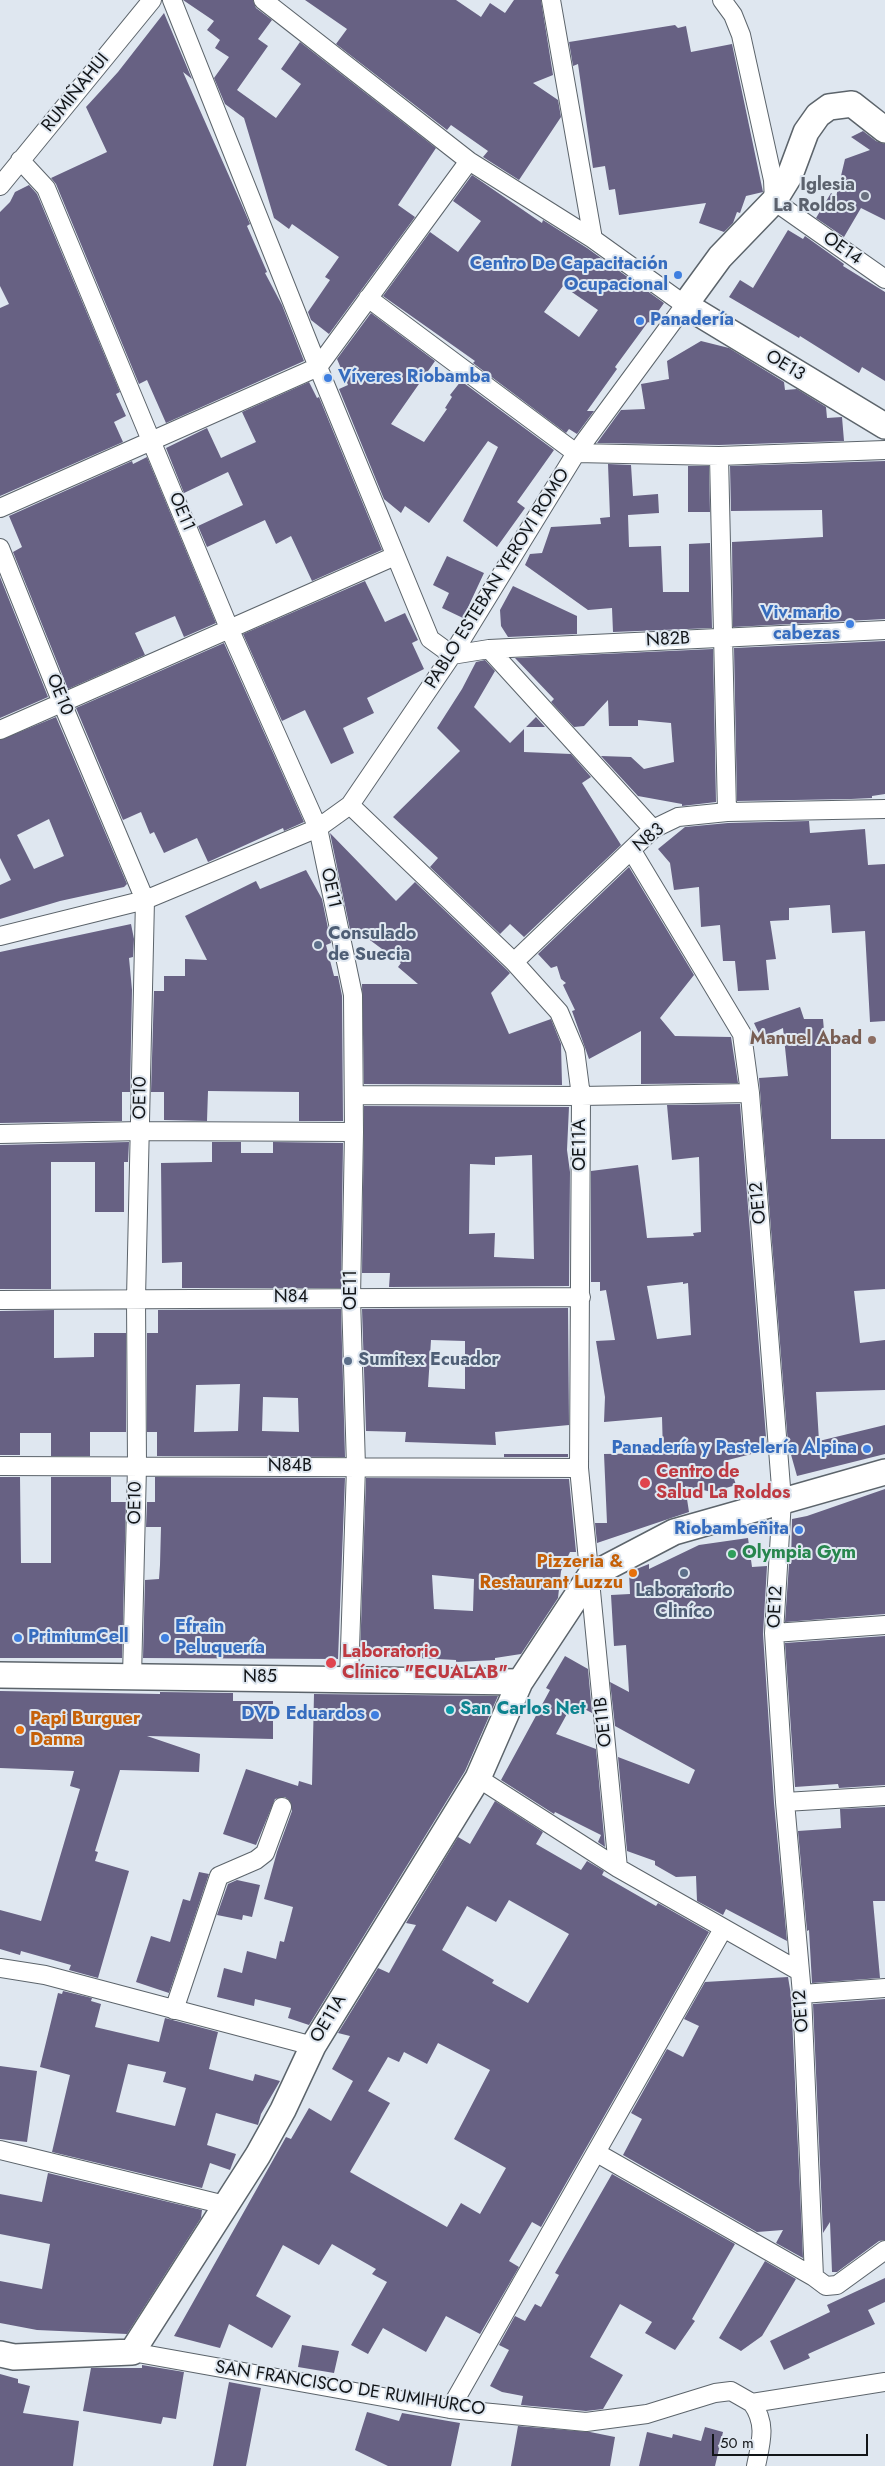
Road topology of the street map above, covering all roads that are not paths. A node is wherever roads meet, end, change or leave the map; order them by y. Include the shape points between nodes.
1 (152, 0) edge
2 (172, 0) edge
3 (263, 0) edge
4 (551, 0) edge
5 (722, 0) edge
6 (885, 130) edge
7 (20, 160) junction
8 (469, 161) junction
9 (0, 186) edge
10 (774, 201) junction
11 (593, 239) junction
12 (885, 279) edge
13 (368, 298) junction
14 (686, 305) junction
15 (318, 367) junction
16 (885, 426) edge
17 (152, 441) junction
18 (885, 450) edge
19 (576, 453) junction
20 (719, 456) junction
21 (0, 508) edge
22 (0, 548) edge
23 (395, 556) junction
24 (229, 628) junction
25 (885, 630) edge
26 (724, 637) junction
27 (489, 649) junction
28 (452, 655) junction
29 (62, 703) junction
30 (0, 730) edge
31 (350, 805) junction
32 (885, 809) edge
33 (726, 812) junction
34 (318, 828) junction
35 (653, 829) junction
36 (632, 851) junction
37 (145, 900) junction
38 (0, 936) edge
39 (514, 962) junction
40 (750, 1093) junction
41 (355, 1095) junction
42 (581, 1096) junction
43 (140, 1131) junction
44 (354, 1132) junction
45 (0, 1134) edge
46 (581, 1297) junction
47 (136, 1298) junction
48 (351, 1298) junction
49 (0, 1300) edge
50 (0, 1466) edge
51 (137, 1466) junction
52 (356, 1467) junction
53 (579, 1468) junction
54 (885, 1472) edge
55 (782, 1500) junction
56 (590, 1576) junction
57 (885, 1625) edge
58 (774, 1633) junction
59 (0, 1675) edge
60 (132, 1677) junction
61 (349, 1679) junction
62 (520, 1682) junction
63 (478, 1778) junction
64 (885, 1796) edge
65 (785, 1802) junction
66 (282, 1807) dead end
67 (618, 1868) junction
68 (723, 1929) junction
69 (0, 1968) edge
70 (799, 1971) junction
71 (885, 1988) edge
72 (802, 1994) junction
73 (174, 2010) junction
74 (313, 2046) junction
75 (0, 2150) edge
76 (597, 2153) junction
77 (225, 2206) junction
78 (885, 2250) edge
79 (814, 2277) junction
80 (132, 2352) junction
81 (0, 2354) edge
82 (885, 2382) edge
83 (752, 2402) junction
84 (450, 2409) junction
85 (756, 2466) edge

1 - 7 street, RUMIÑAHUI
2 - 15 street
3 - 8 street
4 - 11 street
5 - 10 street via 733,15 741,35
6 - 10 main road, PABLO ESTEBAN YEROVI ROMO via 852,104 825,109 806,132 790,175
7 - 9 street, RUMIÑAHUI
7 - 17 street, OE11 via 46,188
8 - 11 street
8 - 13 street
10 - 12 street, OE14
10 - 14 main road, PABLO ESTEBAN YEROVI ROMO via 720,256
11 - 14 street
13 - 15 street
13 - 19 street
14 - 16 main road, OE13
14 - 19 street, PABLO ESTEBAN YEROVI ROMO
15 - 17 street
15 - 23 street
17 - 21 street
17 - 24 street, OE11
18 - 20 street
19 - 20 street
19 - 28 street, PABLO ESTEBAN YEROVI ROMO
20 - 26 street
22 - 29 street, OE10
23 - 24 street
23 - 28 street via 430,639
24 - 29 street
24 - 34 street, OE11
25 - 26 street, N82B
26 - 27 street, N82B
26 - 33 street
27 - 28 street, N82B
27 - 35 street
28 - 31 street, PABLO ESTEBAN YEROVI ROMO
29 - 30 street
29 - 37 street, OE10
31 - 34 street, PABLO ESTEBAN YEROVI ROMO
31 - 39 street, OE11A
32 - 33 street, N83
33 - 35 street, N83 via 678,817
34 - 37 street, PABLO ESTEBAN YEROVI ROMO
34 - 41 street, OE11 via 354,995
35 - 36 street, N83
36 - 39 street, N83
36 - 40 street, OE12 via 742,1034
37 - 38 street, PABLO ESTEBAN YEROVI ROMO
37 - 43 street, OE10
39 - 42 street, OE11A via 560,1012 575,1050
40 - 42 street
40 - 55 street, OE12
41 - 42 street
41 - 44 street, OE11
42 - 46 street, OE11A
43 - 44 street
43 - 45 street
43 - 47 street, OE10
44 - 48 street, OE11
46 - 48 street, N84
46 - 53 street, OE11A
47 - 48 street, N84
47 - 49 street, N84
47 - 51 street, OE10
48 - 52 street, OE11
50 - 51 street, N84B
51 - 52 street, N84B
51 - 60 street, OE10
52 - 53 street, N84B
52 - 61 street, OE11
53 - 56 street, OE11A
54 - 55 main road
55 - 56 main road via 674,1532
55 - 58 street, OE12
56 - 62 main road, OE11A
56 - 67 street, OE11B
57 - 58 street
58 - 65 street, OE12
59 - 60 main road, N85
60 - 61 main road, N85
61 - 62 main road, N85
62 - 63 main road, OE11A
63 - 67 street
63 - 74 main road, OE11A
64 - 65 street
65 - 70 street, OE12
66 - 73 street via 265,1853 219,1876
67 - 68 street
68 - 70 street
68 - 76 street
69 - 73 street via 45,1975
70 - 72 street, OE12
71 - 72 street
72 - 79 street, OE12
73 - 74 street
74 - 77 main road, OE11A via 283,2110
75 - 77 street
76 - 79 street
76 - 84 street
77 - 80 main road, OE11A
78 - 79 street via 838,2285 826,2286
80 - 81 main road, SAN FRANCISCO DE RUMIHURCO via 14,2357
80 - 84 street, SAN FRANCISCO DE RUMIHURCO
82 - 83 street
83 - 84 street, SAN FRANCISCO DE RUMIHURCO via 731,2391 647,2414 586,2422
83 - 85 street via 763,2424

